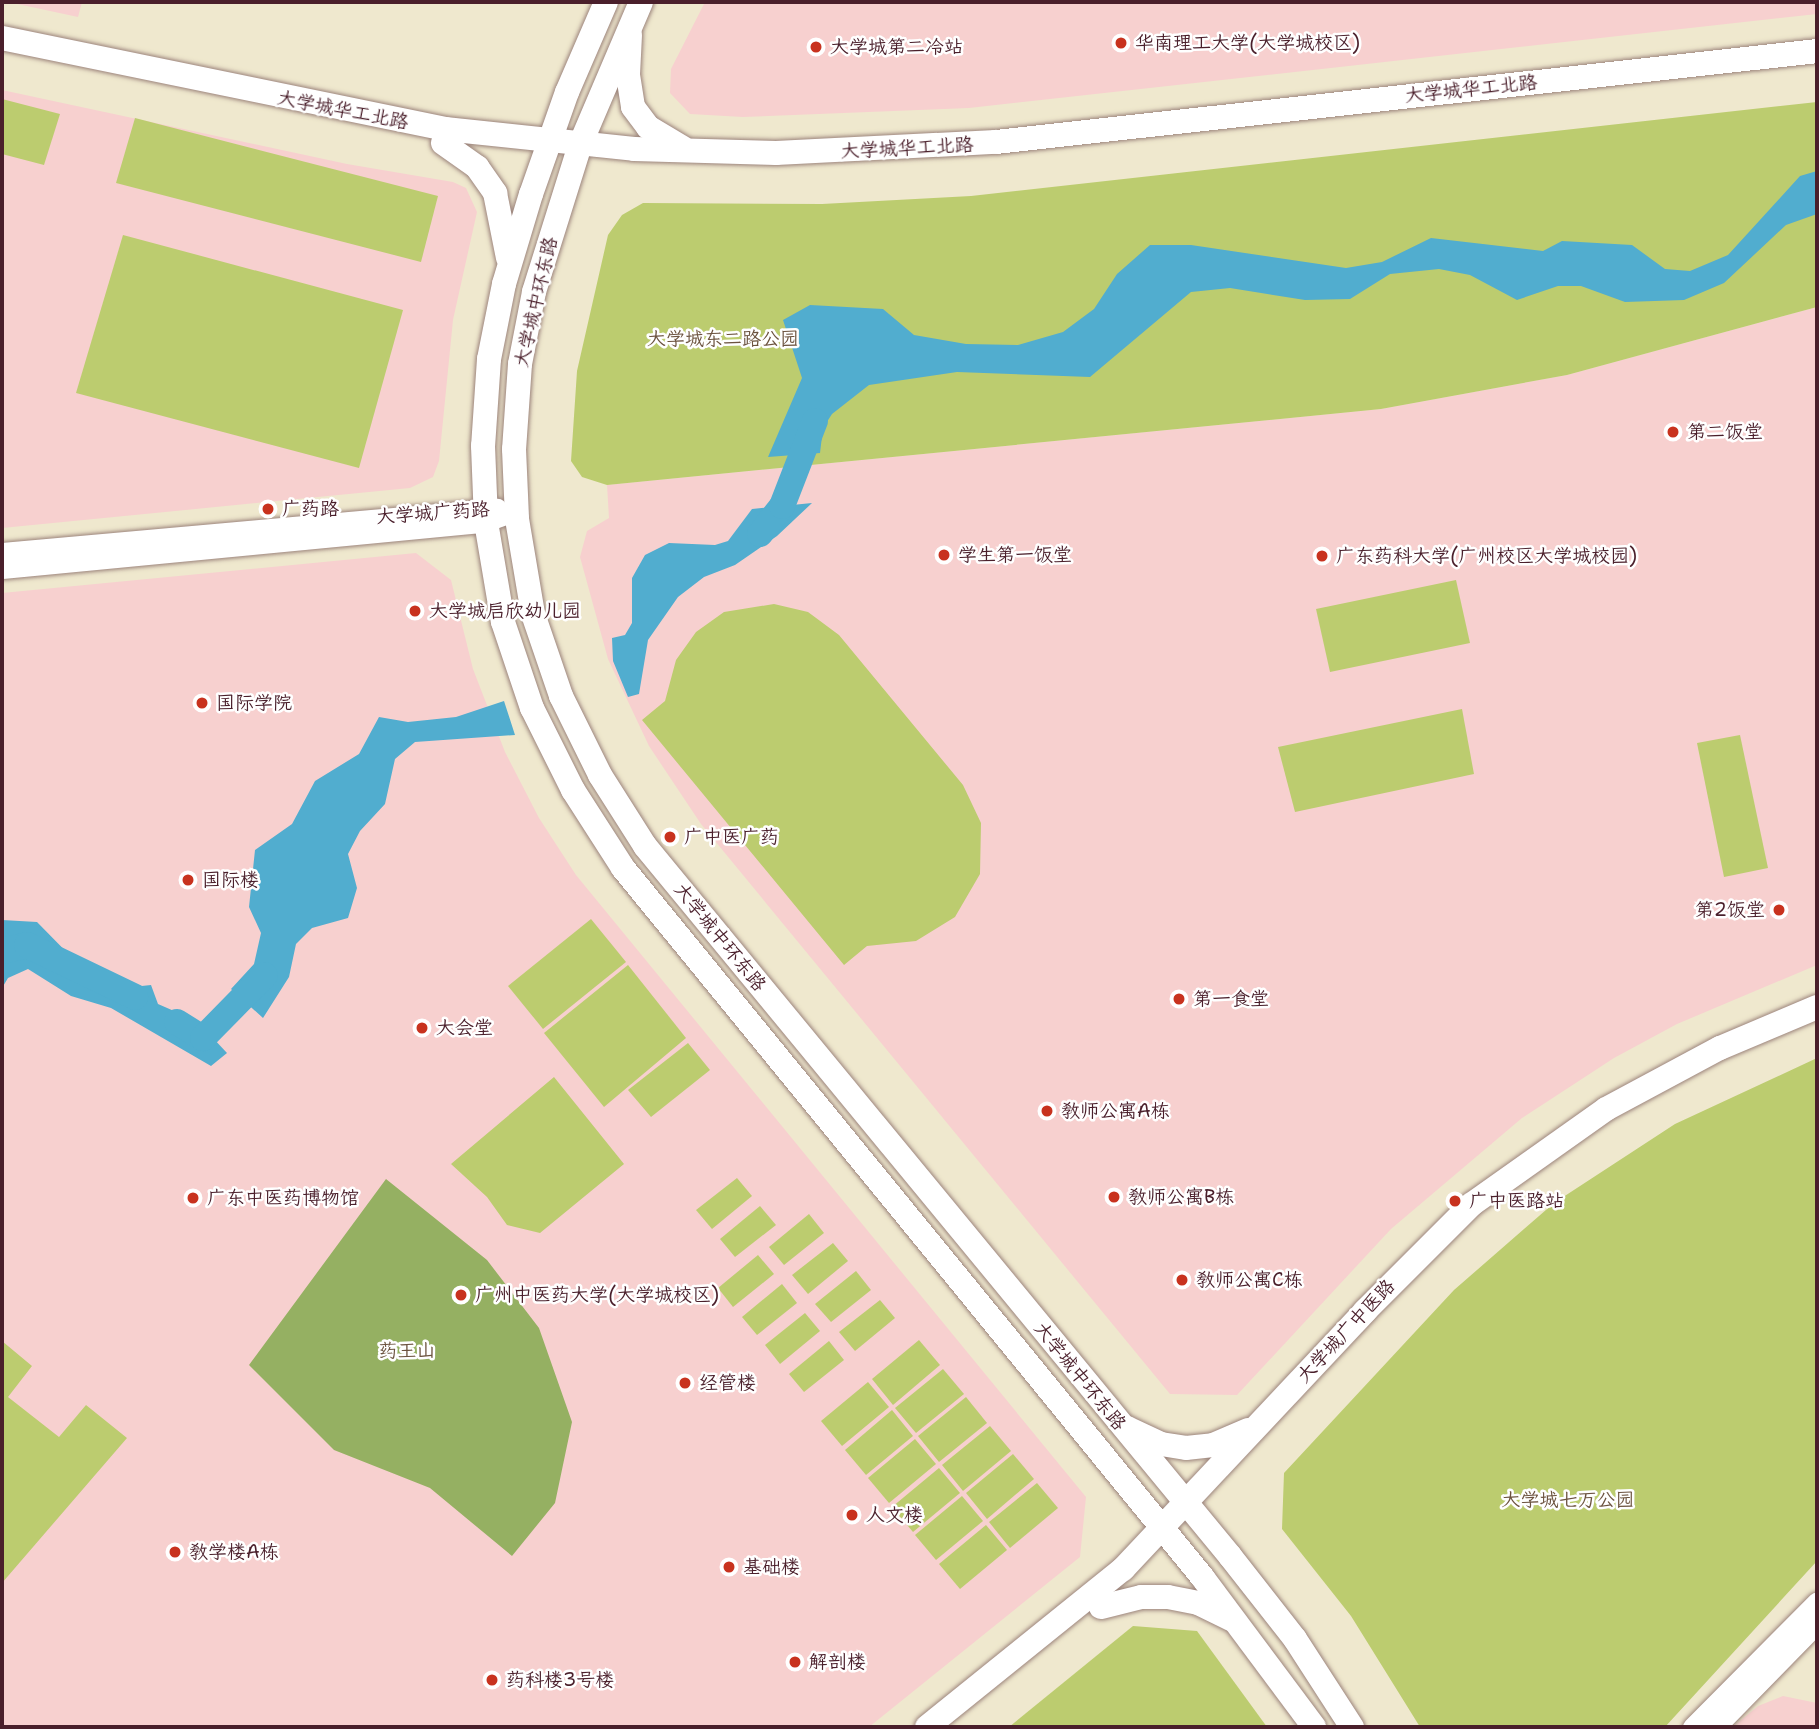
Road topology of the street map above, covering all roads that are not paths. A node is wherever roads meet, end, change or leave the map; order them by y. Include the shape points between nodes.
1 (606, 2) edge
2 (638, 8) edge
3 (2, 38) edge
4 (1817, 51) edge
5 (2, 52) edge
6 (1817, 66) edge
7 (443, 143) junction
8 (546, 149) junction
9 (578, 152) junction
10 (690, 152) junction
11 (508, 270) junction
12 (516, 511) junction
13 (485, 514) junction
14 (2, 552) edge
15 (2, 569) edge
16 (1817, 1007) edge
17 (1817, 1023) edge
18 (1117, 1421) junction
19 (1260, 1423) junction
20 (1191, 1509) junction
21 (1167, 1535) junction
22 (1817, 1601) edge
23 (1101, 1607) junction
24 (1239, 1624) junction
25 (1817, 1624) edge
26 (928, 1727) edge
27 (951, 1727) edge
28 (1314, 1727) edge
29 (1352, 1727) edge
30 (1692, 1727) edge
31 (1716, 1727) edge

1 - 8 main road, 大学城中环东路
2 - 9 main road, 大学城中环东路
2 - 10 main road via 628,75 633,107 656,134
3 - 8 main road, 大学城华工北路
4 - 10 main road, 大学城华工北路 via 972,144 803,153
5 - 7 main road, 大学城华工北路
6 - 9 main road, 大学城华工北路 via 949,161 776,168
7 - 8 main road, 大学城华工北路
7 - 11 main road via 477,167 495,193 505,230
8 - 9 main road, 大学城华工北路
8 - 11 main road, 大学城中环东路
9 - 10 main road, 大学城华工北路
9 - 12 main road, 大学城中环东路 via 534,292 520,364 514,428
11 - 13 main road, 大学城中环东路 via 489,359
12 - 13 street, 大学城广药路
12 - 18 main road, 大学城中环东路 via 529,598 547,660 589,755 630,823
13 - 14 street, 大学城广药路
13 - 15 street, 大学城广药路
13 - 21 main road, 大学城中环东路 via 503,622 528,699 573,790 623,868
16 - 19 main road, 大学城广中医路 via 1691,1062 1584,1121 1516,1169 1450,1224
17 - 20 main road, 大学城广中医路 via 1726,1061 1613,1121 1481,1216
18 - 19 main road via 1148,1440 1186,1448 1226,1441
18 - 20 main road, 大学城中环东路
19 - 20 main road, 大学城广中医路
20 - 21 main road, 大学城广中医路
20 - 29 main road, 大学城中环东路 via 1295,1639
21 - 23 main road, 大学城广中医路
21 - 24 main road, 大学城中环东路
21 - 26 main road, 大学城广中医路
22 - 30 street
23 - 24 main road via 1141,1597 1168,1597 1198,1603
23 - 27 main road, 大学城广中医路
24 - 28 main road, 大学城中环东路
25 - 31 street

